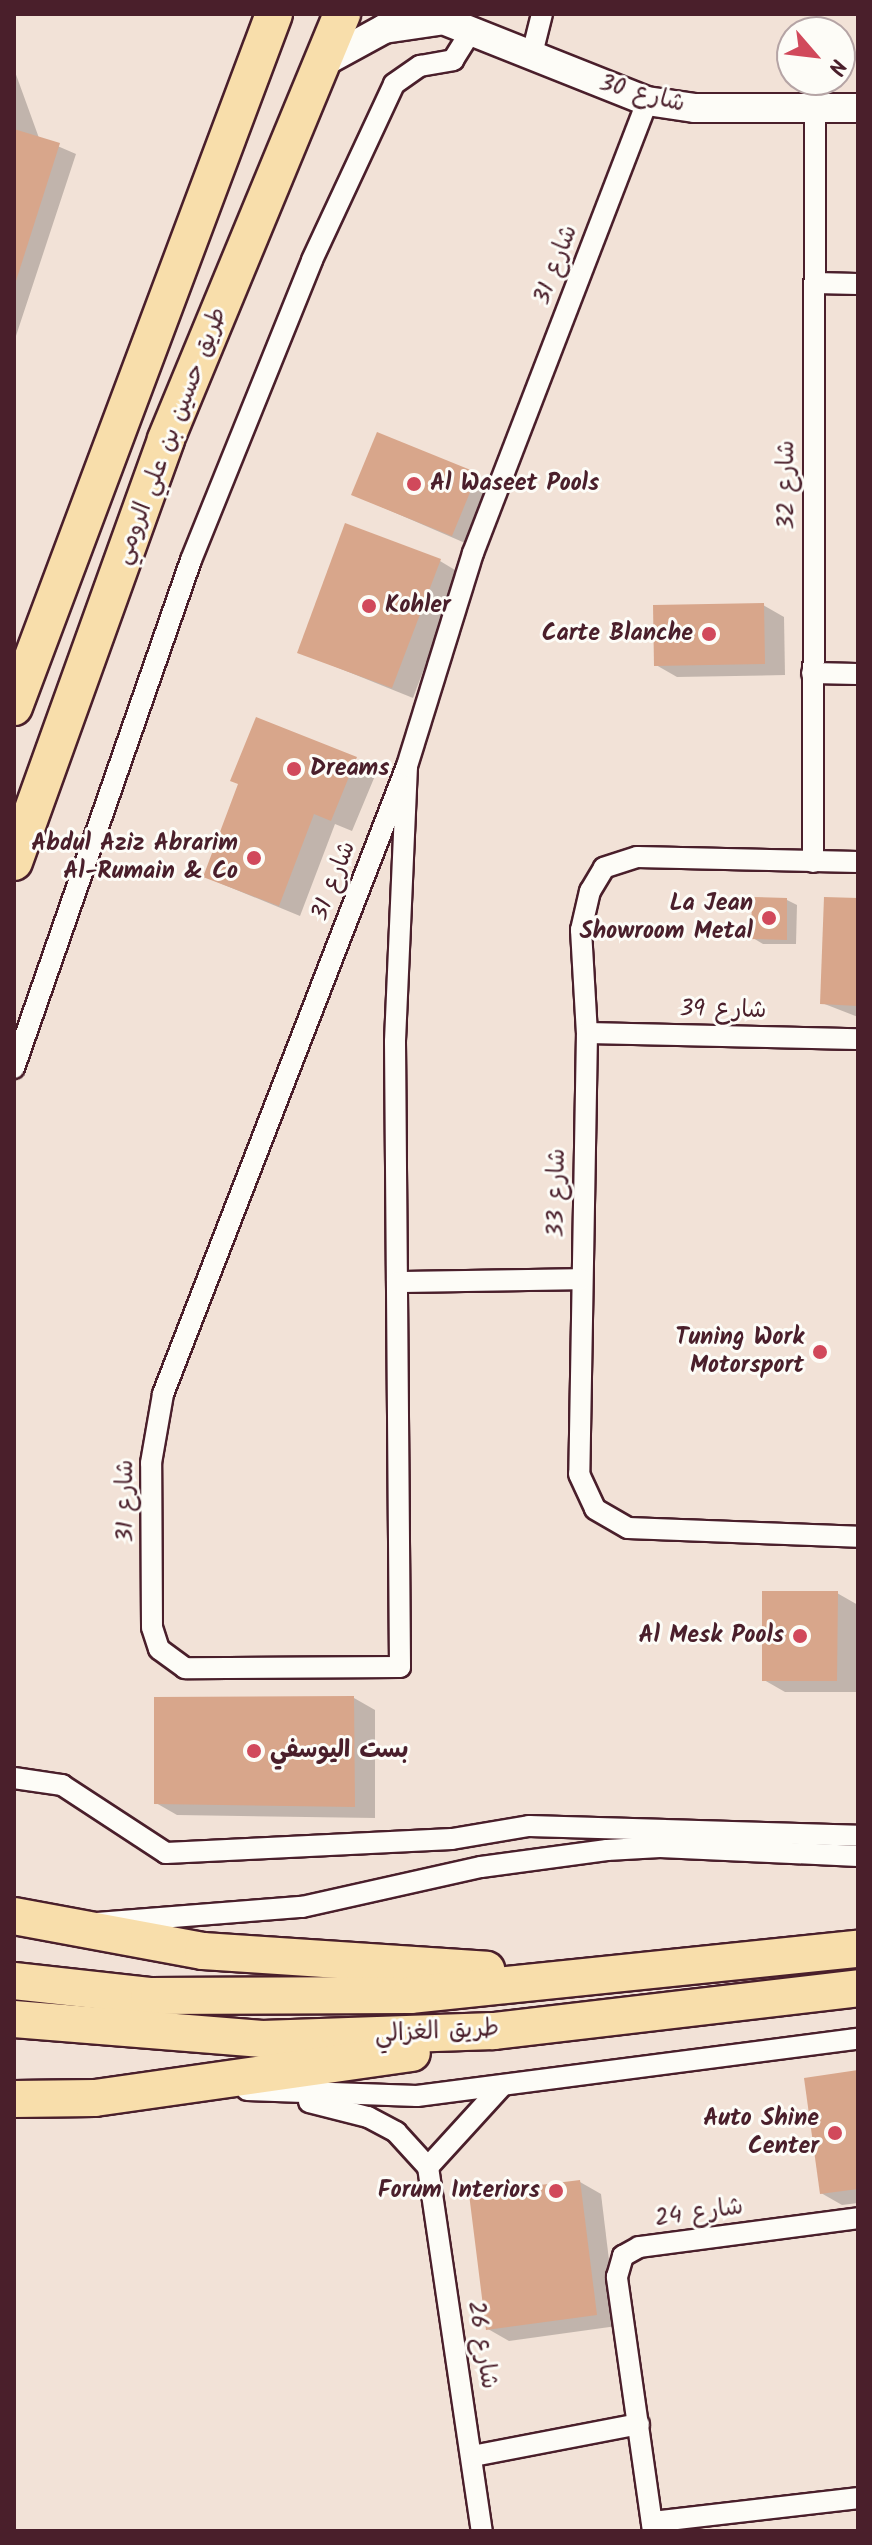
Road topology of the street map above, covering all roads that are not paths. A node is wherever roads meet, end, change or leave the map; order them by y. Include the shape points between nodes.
1 (274, 14) edge
2 (342, 14) edge
3 (542, 14) edge
4 (433, 18) edge
5 (470, 33) junction
6 (531, 58) junction
7 (322, 63) junction
8 (647, 101) junction
9 (815, 108) junction
10 (858, 108) edge
11 (815, 283) junction
12 (858, 284) edge
13 (812, 673) junction
14 (858, 674) edge
15 (14, 707) edge
16 (407, 766) junction
17 (14, 862) edge
18 (813, 862) junction
19 (858, 862) edge
20 (587, 1033) junction
21 (858, 1039) edge
22 (14, 1068) edge
23 (581, 1279) junction
24 (397, 1282) junction
25 (858, 1537) edge
26 (14, 1778) edge
27 (858, 1836) edge
28 (858, 1856) edge
29 (14, 1916) edge
30 (70, 1929) junction
31 (858, 1949) edge
32 (592, 1977) junction
33 (14, 1981) edge
34 (858, 1988) edge
35 (14, 2019) edge
36 (494, 2031) junction
37 (858, 2039) edge
38 (200, 2084) junction
39 (503, 2085) junction
40 (251, 2090) junction
41 (14, 2099) edge
42 (428, 2167) junction
43 (858, 2218) edge
44 (639, 2424) junction
45 (473, 2456) junction
46 (858, 2498) edge
47 (652, 2527) edge
48 (482, 2531) edge

1 - 15 highway, طريق حسين بن علي الرومي
2 - 7 highway, طريق حسين بن علي الرومي
3 - 6 street
4 - 5 street, شارع 30
4 - 7 street, شارع 30 via 384,29
5 - 6 street, شارع 30
5 - 22 street via 453,60 420,66 394,84 312,260 191,560
6 - 8 street, شارع 30
7 - 17 highway, طريق حسين بن علي الرومي via 166,439
8 - 9 street, شارع 30 via 695,108
8 - 16 street, شارع 31 via 473,553
9 - 10 street, شارع 30
9 - 11 street, 32 شارع
11 - 12 street
11 - 13 street, 32 شارع
13 - 14 street
13 - 18 street, 32 شارع
16 - 24 street, شارع 31 via 395,1042
16 - 24 street, شارع 31 via 163,1394 151,1463 152,1627 159,1649 175,1664 196,1669 400,1667
18 - 19 street, شارع 33
18 - 20 street, شارع 33 via 637,857 604,868 590,891 581,930
20 - 21 street, شارع 39
20 - 23 street, شارع 33
23 - 24 street
23 - 25 street, شارع 33 via 579,1474 595,1509 628,1528
26 - 27 street via 62,1785 166,1853 452,1839 529,1826
28 - 30 street via 660,1847 607,1850 481,1867 302,1907 151,1915
29 - 30 highway
30 - 32 highway via 203,1951
31 - 32 highway, طريق الغزالي
32 - 33 highway, طريق الغزالي via 410,1995 254,1999 149,1996
34 - 36 highway, طريق الغزالي
35 - 36 highway, طريق الغزالي via 262,2039
36 - 38 highway via 431,2049
37 - 39 street
38 - 40 street
38 - 41 highway via 95,2098
39 - 40 street via 417,2096
39 - 42 street
40 - 42 street via 368,2117 396,2132
42 - 45 street, شارع 26
43 - 44 street, شارع 24 via 639,2247 623,2256 617,2277
44 - 45 street
44 - 47 street, شارع 24
45 - 48 street, شارع 26
46 - 47 street, شارع 24

